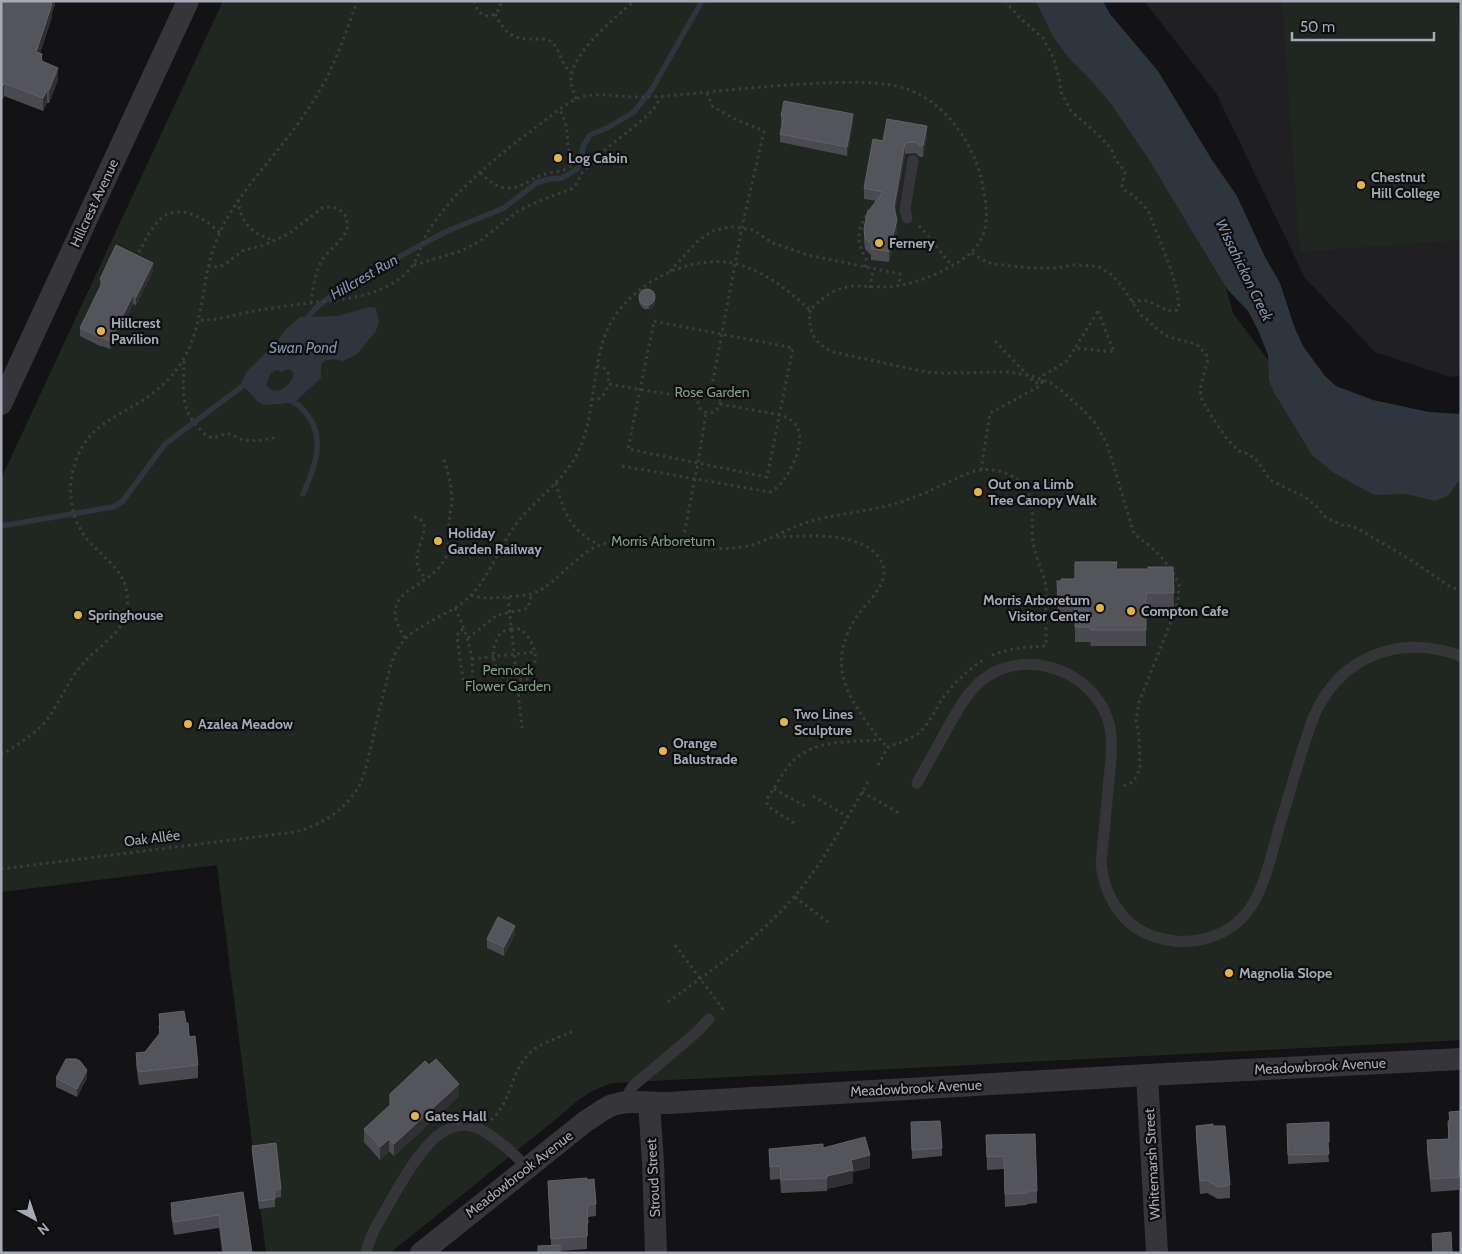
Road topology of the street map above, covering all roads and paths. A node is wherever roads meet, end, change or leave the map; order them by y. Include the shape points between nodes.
1 (188, 1) edge
2 (357, 1) edge
3 (474, 1) edge
4 (501, 1) edge
5 (634, 1) edge
6 (1005, 1) edge
7 (495, 14) junction
8 (571, 73) junction
9 (707, 93) junction
10 (660, 97) junction
11 (576, 99) junction
12 (560, 110) junction
13 (914, 160) dead end
14 (480, 173) junction
15 (238, 200) junction
16 (906, 218) junction
17 (742, 227) junction
18 (220, 233) junction
19 (275, 240) junction
20 (972, 253) dead end
21 (134, 262) edge
22 (736, 264) junction
23 (413, 265) junction
24 (208, 266) junction
25 (952, 266) junction
26 (865, 267) junction
27 (873, 269) junction
28 (669, 271) junction
29 (899, 286) junction
30 (870, 288) junction
31 (313, 302) junction
32 (1132, 302) junction
33 (810, 310) junction
34 (199, 320) junction
35 (722, 334) junction
36 (995, 341) dead end
37 (1075, 348) junction
38 (184, 359) junction
39 (597, 366) junction
40 (1042, 382) junction
41 (608, 384) junction
42 (640, 389) junction
43 (711, 391) junction
44 (591, 399) junction
45 (698, 400) junction
46 (1, 404) edge
47 (720, 404) junction
48 (706, 413) junction
49 (780, 414) junction
50 (278, 437) dead end
51 (443, 457) dead end
52 (698, 463) junction
53 (622, 466) dead end
54 (980, 470) junction
55 (695, 479) junction
56 (556, 483) junction
57 (414, 517) dead end
58 (775, 537) junction
59 (598, 545) junction
60 (682, 545) junction
61 (426, 579) junction
62 (1461, 591) edge
63 (532, 594) junction
64 (471, 595) junction
65 (508, 597) junction
66 (455, 608) junction
67 (510, 613) junction
68 (1046, 622) dead end
69 (464, 629) junction
70 (511, 629) junction
71 (405, 638) junction
72 (468, 638) junction
73 (534, 652) junction
74 (514, 654) junction
75 (1461, 656) edge
76 (493, 657) junction
77 (472, 660) junction
78 (517, 680) junction
79 (522, 728) dead end
80 (880, 740) junction
81 (1, 755) edge
82 (878, 765) dead end
83 (868, 782) dead end
84 (917, 782) dead end
85 (774, 788) junction
86 (1108, 788) junction
87 (862, 792) junction
88 (813, 796) dead end
89 (805, 806) dead end
90 (899, 813) dead end
91 (848, 817) junction
92 (794, 823) dead end
93 (1, 869) edge
94 (795, 897) junction
95 (829, 923) dead end
96 (674, 945) dead end
97 (700, 978) junction
98 (668, 1002) dead end
99 (725, 1012) dead end
100 (709, 1019) dead end
101 (572, 1032) dead end
102 (1461, 1059) edge
103 (1147, 1075) junction
104 (627, 1103) junction
105 (649, 1103) junction
106 (479, 1130) junction
107 (527, 1168) junction
108 (366, 1253) edge
109 (421, 1253) edge
110 (656, 1253) edge
111 (1157, 1253) edge

1 - 46 street, Hillcrest Avenue
2 - 15 path via 324,83 292,132
3 - 7 path via 481,14
4 - 7 path
5 - 8 path via 586,48
6 - 32 path via 1043,38 1054,57 1061,92 1071,112 1111,148 1125,172 1124,190 1148,210 1177,290 1179,308 1172,312 1150,301
7 - 8 path via 514,37 552,41
8 - 11 path
9 - 10 path
9 - 17 path via 713,107 764,131
9 - 25 path via 792,84 863,83 907,89 935,105 960,130 975,160 986,206 985,233 980,244
10 - 11 path via 594,94
10 - 23 path via 647,116 601,153 571,189 518,212 480,241 460,251
11 - 12 path
12 - 14 path via 500,154
12 - 14 path via 568,132 568,149 573,156 571,167 541,175 517,188 494,185
13 - 16 lane
14 - 23 path via 438,216
15 - 18 path
15 - 19 path via 249,227 259,235
16 - 25 path via 926,232
16 - 26 path via 870,208 862,220 858,240 866,259
17 - 22 path
17 - 26 path via 790,250
17 - 28 path via 710,232
18 - 21 path via 193,214 183,211 165,215 148,234
18 - 24 path
19 - 24 path via 242,251 224,265
19 - 31 path via 290,233 322,208 336,208 345,215 347,231 323,259 316,276
20 - 32 path via 986,262 1010,266 1099,268 1115,278
22 - 28 path via 694,264
22 - 33 path via 773,280
22 - 35 path
23 - 31 path via 407,273 380,289 335,301
24 - 34 path
25 - 29 path
26 - 27 path
27 - 29 path via 900,274
27 - 30 path
28 - 39 path via 626,301 604,337
29 - 30 path
30 - 33 path via 837,289
31 - 34 path via 216,320
32 - 62 path via 1141,315 1161,332 1196,344 1206,354 1208,359 1200,389 1202,400 1227,439 1239,452 1249,454 1270,480 1305,497 1324,516 1352,526
33 - 86 path via 812,334 824,348 833,352 942,374 1010,372 1036,377 1063,392 1095,423 1107,444 1134,534 1163,559 1179,585 1172,619 1139,702 1136,720 1140,767 1137,776 1122,787
34 - 38 path
35 - 42 path via 654,321
35 - 43 path
35 - 49 path via 793,348
36 - 40 path, bridge via 1034,382
37 - 37 path via 1084,333 1098,311 1114,352
37 - 40 path, bridge via 1067,361 1044,375
38 - 50 path via 185,406 190,419 200,429 210,437 229,434 253,441
38 - 81 path via 167,381 106,422 87,439 81,450 70,484 72,507 90,542 109,559 122,577 128,600 127,611 116,631 76,672 45,722
39 - 41 path via 606,368
39 - 44 path
40 - 54 path via 990,412
41 - 42 path
41 - 44 path via 603,396 598,400
42 - 45 path
42 - 52 path via 628,449
43 - 45 path via 702,392
43 - 47 path via 718,396
44 - 56 path via 581,447
45 - 48 path via 699,408
47 - 48 path via 715,411
47 - 49 path
48 - 52 path
49 - 52 path via 768,477
49 - 55 path via 795,422 800,438 798,453 779,488 770,492
51 - 61 path via 452,499 448,554
52 - 55 path
53 - 55 path
54 - 58 path via 904,501 810,521
54 - 68 path via 995,470 1009,475 1029,493 1033,543 1046,583
55 - 60 path
56 - 59 path via 565,512 574,526
56 - 64 path via 516,524
57 - 61 path via 425,526 416,554 418,569
58 - 60 path via 750,546 727,549
58 - 80 path via 818,536 853,541 872,550 881,561 884,567 882,581 850,628 842,662 845,686
59 - 60 path via 637,538
59 - 63 path
61 - 71 path via 405,592 397,604 396,620
63 - 65 path
63 - 67 path via 528,608
64 - 65 path via 480,598
64 - 66 path
65 - 67 path
66 - 69 path
66 - 71 path
67 - 70 path
67 - 72 path via 496,615
69 - 72 path
69 - 77 path via 456,637 466,682 473,678
70 - 73 path via 524,632
70 - 74 path
70 - 76 path via 501,632 493,648
71 - 93 path, Oak Allée via 390,665 360,784 347,803 329,818 306,829 273,835
72 - 77 path
73 - 74 path
73 - 78 path via 531,674 527,679
74 - 76 path
74 - 78 path
75 - 86 lane via 1414,646 1396,648 1363,660 1336,681 1319,703 1311,723 1260,890 1242,916 1214,936 1188,942 1162,939 1136,927 1117,909 1106,888 1102,864
76 - 77 path
76 - 78 path via 496,668 507,681
78 - 79 path
80 - 82 path via 888,747
80 - 85 path via 813,748 794,761
83 - 87 path
84 - 86 lane via 971,691 1004,668 1029,664 1067,674 1088,688 1102,706 1112,744
85 - 89 path
85 - 92 path via 767,806
87 - 90 path
87 - 91 path
88 - 91 path
91 - 94 path
94 - 95 path
94 - 97 path via 752,939
96 - 97 path
97 - 98 path
97 - 99 path
100 - 104 lane via 633,1086
101 - 106 path via 533,1050 516,1072 499,1111
102 - 103 street, Meadowbrook Avenue
103 - 105 street, Meadowbrook Avenue
103 - 111 street, Whitemarsh Street
104 - 105 street, Meadowbrook Avenue
104 - 107 street, Meadowbrook Avenue via 600,1111
105 - 110 street, Stroud Street
106 - 107 lane via 512,1152
106 - 108 lane via 466,1125 452,1127 423,1152 399,1185 372,1233
107 - 109 street, Meadowbrook Avenue

